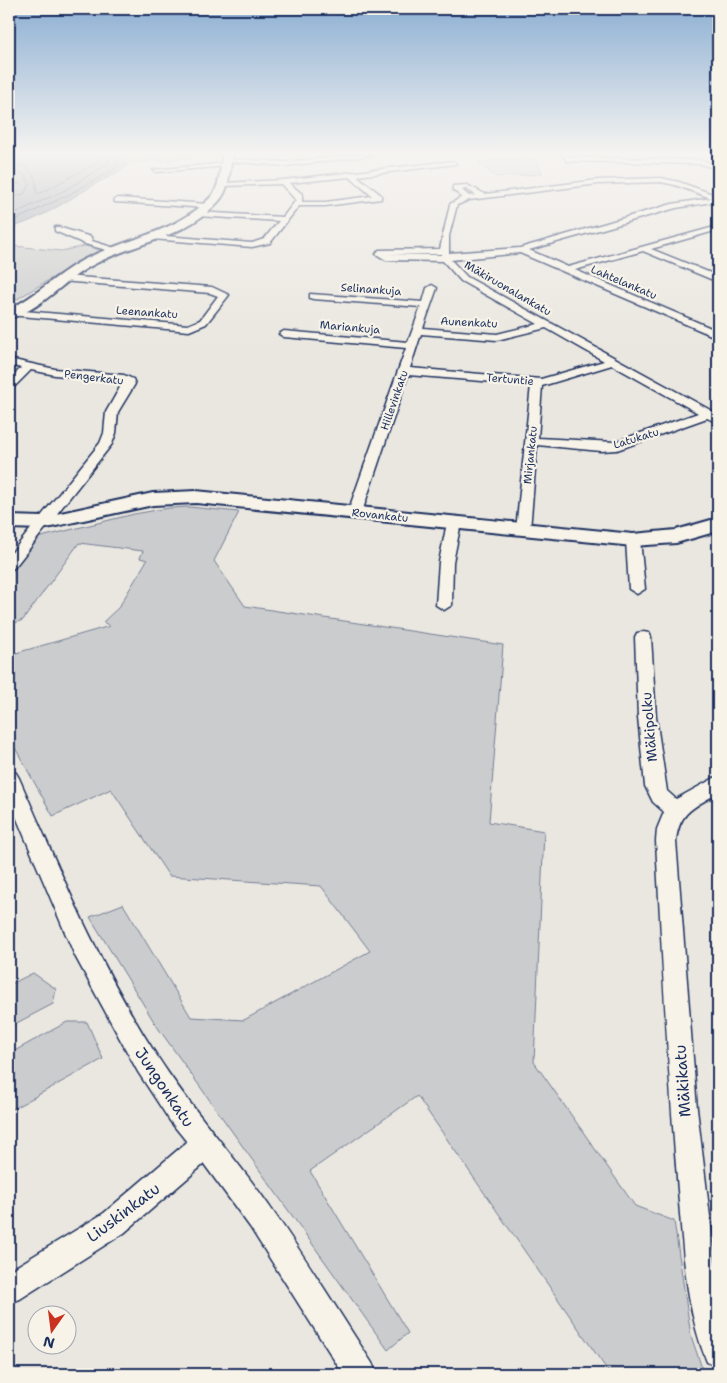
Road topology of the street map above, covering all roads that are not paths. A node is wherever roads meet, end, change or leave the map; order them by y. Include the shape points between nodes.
1 (285, 219) edge
2 (186, 220) edge
3 (451, 220) edge
4 (628, 220) edge
5 (718, 228) edge
6 (58, 229) dead end
7 (703, 232) junction
8 (152, 237) junction
9 (718, 238) edge
10 (644, 249) junction
11 (117, 250) junction
12 (521, 250) junction
13 (443, 255) junction
14 (566, 270) junction
15 (64, 279) junction
16 (718, 279) edge
17 (432, 288) dead end
18 (313, 296) dead end
19 (427, 305) junction
20 (10, 314) edge
21 (547, 325) junction
22 (418, 331) junction
23 (284, 334) dead end
24 (718, 335) edge
25 (413, 345) junction
26 (614, 361) junction
27 (9, 362) edge
28 (28, 367) junction
29 (404, 371) junction
30 (541, 382) junction
31 (9, 386) edge
32 (713, 416) edge
33 (532, 441) junction
34 (355, 512) junction
35 (9, 522) edge
36 (42, 523) junction
37 (454, 523) junction
38 (718, 524) edge
39 (523, 530) junction
40 (633, 540) junction
41 (9, 564) edge
42 (637, 588) dead end
43 (444, 605) dead end
44 (642, 637) dead end
45 (9, 778) edge
46 (718, 784) edge
47 (675, 810) junction
48 (206, 1144) junction
49 (9, 1288) edge
50 (718, 1351) edge
51 (361, 1374) edge

1 - 8 street via 267,241 257,245
2 - 8 street
3 - 13 street
4 - 12 street
5 - 7 street
6 - 11 street
7 - 9 street
7 - 10 street
8 - 11 street
10 - 14 street
10 - 16 street
11 - 15 street via 83,265
12 - 13 street
12 - 14 street, Lahtelankatu
13 - 13 street via 386,257 380,254 390,251
13 - 21 street, Mäkiruonalankatu via 454,272 464,279
14 - 24 street, Lahtelankatu
15 - 20 street via 37,300
15 - 20 street, Leenankatu via 212,290 224,295 203,322 189,328
17 - 19 street, Hillevinkatu
18 - 19 street, Selinankuja
19 - 22 street, Hillevinkatu
21 - 22 street, Aunenkatu via 497,337
21 - 26 street, Mäkiruonalankatu
22 - 25 street, Hillevinkatu
23 - 25 street, Mariankuja
25 - 29 street, Hillevinkatu
26 - 30 street, Tertuntie
26 - 32 street, Mäkiruonalankatu
27 - 28 street, Pengerkatu
28 - 31 street
28 - 36 street, Pengerkatu via 118,377 129,382 127,391 112,412 106,444
29 - 30 street, Tertuntie
29 - 34 street, Hillevinkatu
30 - 33 street, Mirjankatu via 537,388
32 - 33 street, Latukatu via 617,446
33 - 39 street, Mirjankatu
34 - 36 street, Rovankatu via 170,497
34 - 37 street, Rovankatu
35 - 36 street, Rovankatu
36 - 41 street
37 - 39 street, Rovankatu
37 - 43 street via 446,562
38 - 40 street, Rovankatu via 677,538
39 - 40 street, Rovankatu
40 - 42 street
44 - 47 street, Mäkipolku via 655,786 660,796
45 - 48 street, Jungonkatu via 83,950 178,1112
46 - 47 street
47 - 50 street, Mäkikatu via 666,825 666,841 686,1136 701,1262
48 - 49 street, Liuskinkatu via 114,1223
48 - 51 street, Jungonkatu via 260,1217

